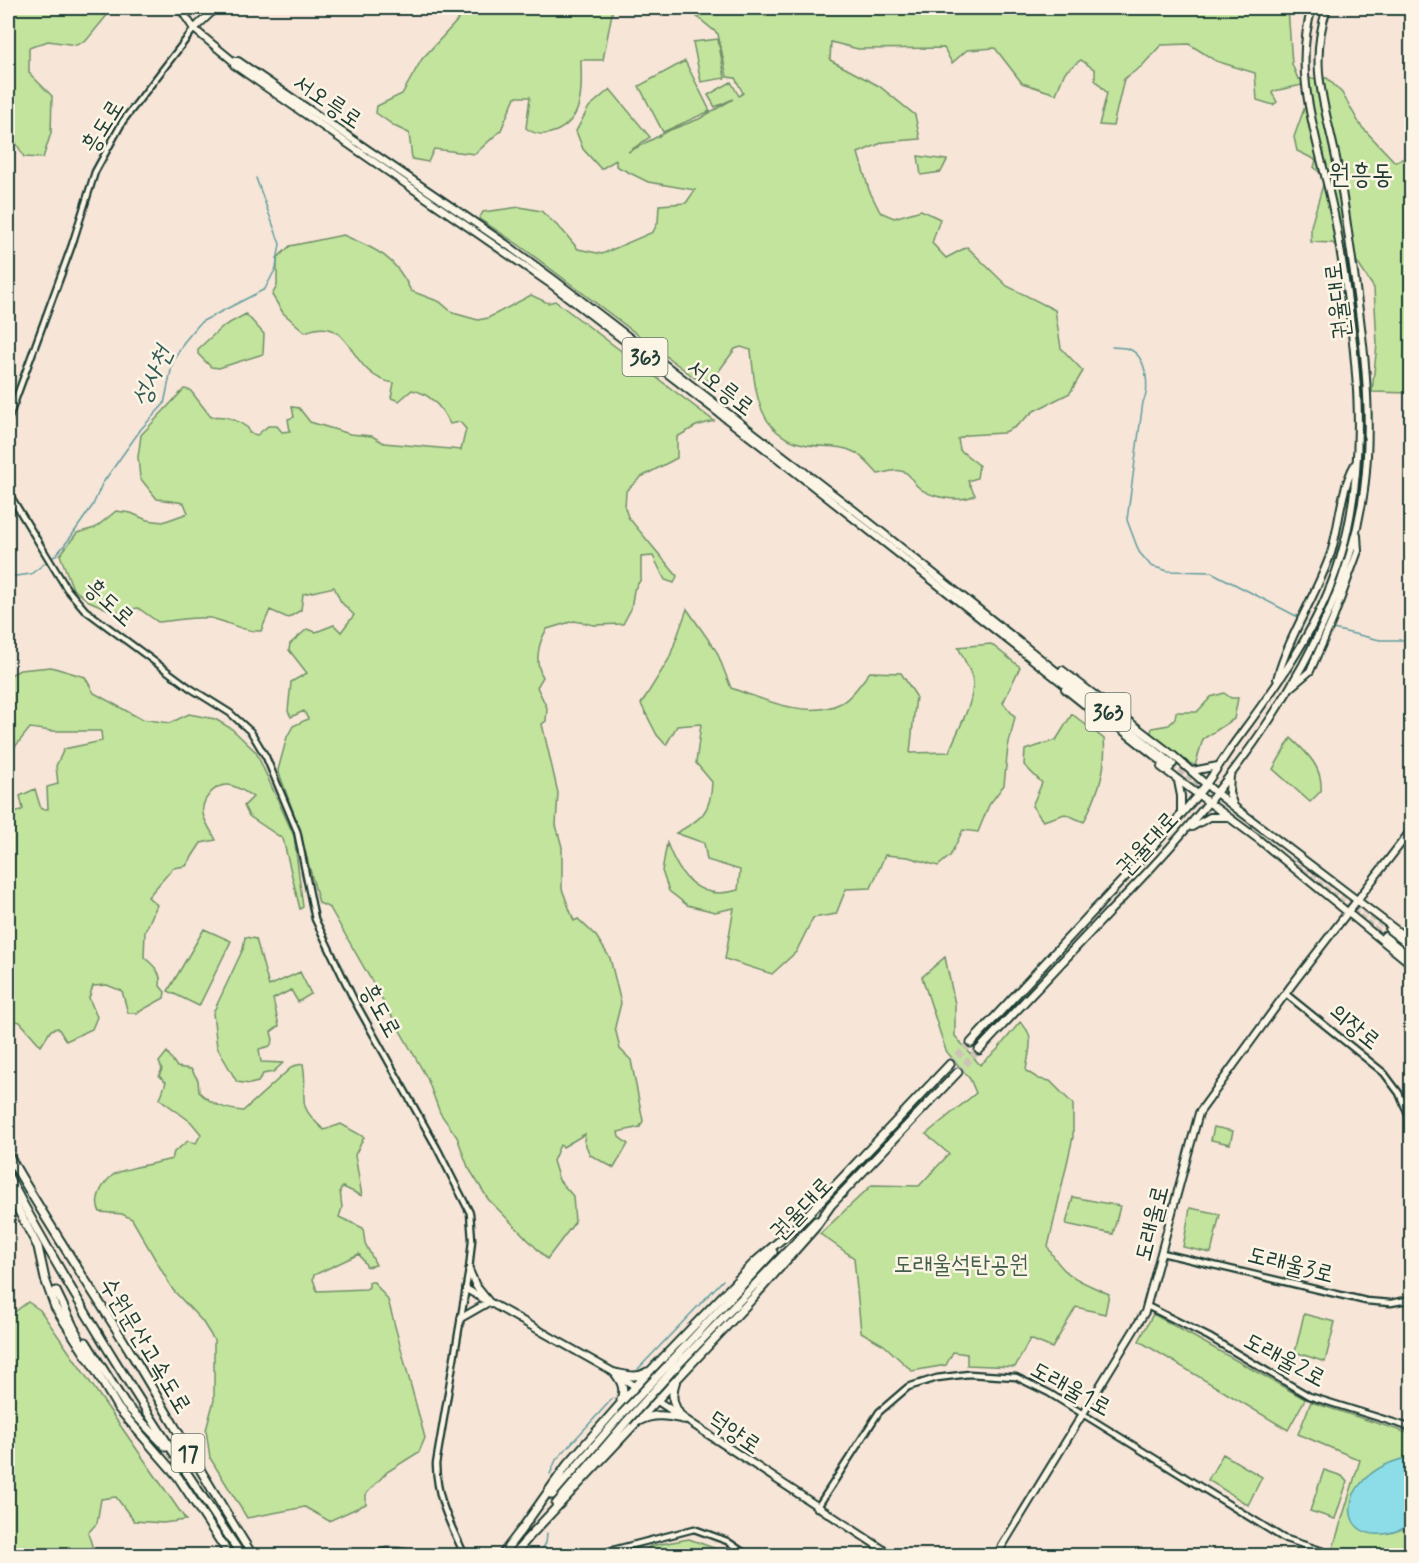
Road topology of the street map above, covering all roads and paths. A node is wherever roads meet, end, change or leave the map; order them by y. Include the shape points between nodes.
1 (180, 8) edge
2 (216, 8) edge
3 (1312, 8) edge
4 (1326, 8) edge
5 (194, 28) junction
6 (233, 61) junction
7 (8, 420) edge
8 (1356, 461) junction
9 (8, 492) edge
10 (1357, 529) junction
11 (1043, 660) junction
12 (1046, 670) junction
13 (1276, 684) junction
14 (1286, 691) junction
15 (1219, 766) junction
16 (1192, 771) junction
17 (1230, 775) junction
18 (1178, 780) junction
19 (1205, 785) junction
20 (1216, 793) junction
21 (1197, 794) junction
22 (1209, 803) junction
23 (1234, 807) junction
24 (1181, 815) junction
25 (1228, 818) junction
26 (1412, 829) edge
27 (1187, 830) junction
28 (1357, 900) junction
29 (1099, 905) joint
30 (1349, 910) junction
31 (1108, 913) joint
32 (1412, 942) edge
33 (1412, 948) edge
34 (1412, 958) edge
35 (1412, 965) edge
36 (1286, 994) junction
37 (971, 1043) tunnel mouth
38 (979, 1050) tunnel mouth
39 (950, 1064) tunnel mouth
40 (958, 1072) tunnel mouth
41 (1412, 1124) edge
42 (8, 1154) edge
43 (8, 1176) edge
44 (8, 1191) edge
45 (831, 1205) junction
46 (799, 1224) junction
47 (1162, 1253) junction
48 (469, 1270) junction
49 (466, 1289) junction
50 (1412, 1299) edge
51 (489, 1302) junction
52 (1148, 1306) junction
53 (461, 1318) junction
54 (89, 1359) junction
55 (656, 1365) junction
56 (670, 1368) junction
57 (615, 1373) junction
58 (676, 1380) junction
59 (636, 1386) junction
60 (656, 1399) junction
61 (619, 1406) junction
62 (1083, 1414) junction
63 (684, 1419) junction
64 (627, 1420) junction
65 (1412, 1428) edge
66 (183, 1468) junction
67 (818, 1508) junction
68 (519, 1533) junction
69 (230, 1556) edge
70 (242, 1556) edge
71 (253, 1556) edge
72 (372, 1556) edge
73 (420, 1556) edge
74 (465, 1556) edge
75 (501, 1556) edge
76 (513, 1556) edge
77 (590, 1556) edge
78 (749, 1556) edge
79 (892, 1556) edge
80 (996, 1556) edge
81 (1338, 1556) edge

1 - 5 main road, 서오릉로 / 363
2 - 5 main road, 흥도로
3 - 8 main road, 권율대로 via 1302,48 1304,74 1348,294 1357,404
4 - 10 main road, 권율대로 via 1318,43 1319,92 1338,166 1347,223 1359,306 1365,394 1367,449
5 - 6 main road, 서오릉로 / 363
5 - 7 street, 흥도로 via 123,122 95,172
6 - 11 main road, 서오릉로 / 363 via 506,244
6 - 12 main road, 서오릉로 / 363 via 264,87 552,285
8 - 13 main road via 1346,480 1331,552 1284,655
8 - 13 main road, 권율대로 via 1348,522 1329,588 1306,638
9 - 48 street, 흥도로 via 52,565 85,610 230,713 251,732 266,757 297,831 315,919 354,1000 470,1213
10 - 14 main road, 권율대로 via 1338,591
10 - 14 main road via 1358,551 1326,635 1310,671
11 - 12 main road, 서오릉로 / 363 via 1171,766
11 - 16 main road via 1073,678
12 - 18 main road via 1059,685
13 - 15 main road, 권율대로
14 - 17 main road, 권율대로
15 - 16 main road
15 - 19 main road, 권율대로
16 - 19 main road
17 - 20 main road, 권율대로
17 - 23 main road
18 - 21 main road
18 - 24 main road
19 - 20 main road
19 - 21 main road, 권율대로
20 - 22 main road, 권율대로
20 - 23 main road
21 - 22 main road
21 - 24 main road, 권율대로
22 - 25 main road
22 - 27 main road, 권율대로
23 - 28 main road
24 - 29 main road, 권율대로
25 - 27 main road via 1210,817
25 - 30 main road
26 - 28 main road, 도래울로
27 - 31 main road, 권율대로
28 - 30 main road, 도래울로
28 - 32 main road
29 - 37 highway, 권율대로
30 - 35 main road
30 - 36 main road, 도래울로
31 - 38 highway, 권율대로
33 - 34 main road via 1387,933
36 - 41 street, 의장로 via 1384,1073 1400,1093
36 - 47 main road, 도래울로 via 1199,1113
39 - 46 highway, 권율대로
40 - 45 highway, 권율대로
42 - 71 highway, 수원문산고속도로 / 17
43 - 66 highway, 수원문산고속도로 / 17 via 100,1338
44 - 54 highway via 38,1247 45,1279 62,1320
45 - 56 highway, 권율대로
45 - 58 highway via 790,1258
46 - 55 highway via 755,1262
46 - 56 highway, 권율대로
47 - 50 street, 도래울3로 via 1366,1301 1391,1303
47 - 52 main road, 도래울로
48 - 49 street, 흥도로
48 - 51 main road
49 - 51 main road
49 - 53 street, 흥도로
51 - 53 main road
51 - 57 main road, 덕양로
52 - 62 main road, 도래울로
52 - 65 street, 도래울2로 via 1309,1396
53 - 74 street, 흥도로 via 436,1464 441,1507
54 - 66 highway via 56,1291 125,1404
54 - 69 highway via 118,1408 178,1477
55 - 57 highway via 642,1375
55 - 58 highway via 654,1378 663,1385
55 - 59 highway
56 - 64 highway, bridge
57 - 59 main road, 덕양로
57 - 61 highway via 622,1383
58 - 60 highway
58 - 63 highway via 673,1407
59 - 60 main road, 덕양로
59 - 61 highway
60 - 63 main road, 덕양로
60 - 64 highway
61 - 64 highway via 631,1402 640,1409
61 - 68 highway via 567,1465
62 - 67 street, 도래울1로 via 1016,1377 960,1374 908,1387 879,1412
62 - 80 main road, 도래울로
62 - 81 street, 도래울1로 via 1283,1538
63 - 64 highway via 664,1415
63 - 67 main road, 덕양로
64 - 68 highway
64 - 76 highway
66 - 70 highway, 수원문산고속도로 / 17
67 - 79 main road, 덕양로
68 - 75 highway
72 - 73 street via 380,1552
77 - 78 street via 694,1529 727,1541

